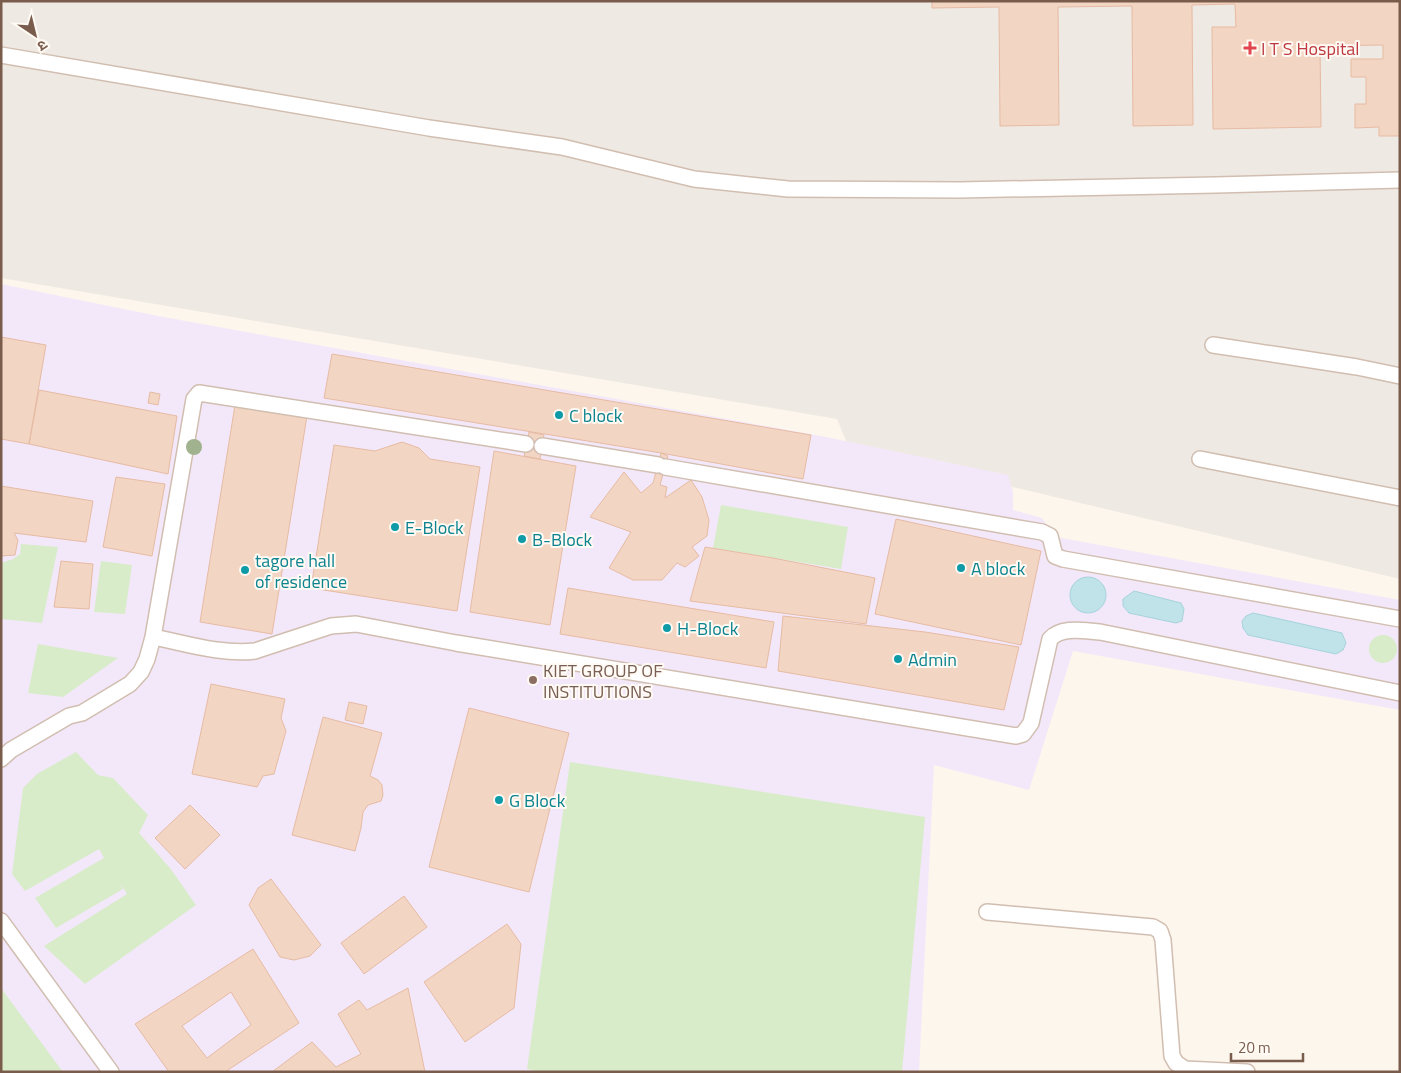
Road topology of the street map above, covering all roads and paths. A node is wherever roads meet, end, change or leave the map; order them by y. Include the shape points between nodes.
1 (1, 56) edge
2 (1400, 180) edge
3 (1213, 345) dead end
4 (1400, 376) edge
5 (526, 444) dead end
6 (542, 446) dead end
7 (1200, 460) dead end
8 (1400, 498) edge
9 (1400, 619) edge
10 (153, 636) junction
11 (1400, 693) edge
12 (1, 759) edge
13 (987, 912) dead end
14 (1, 920) edge
15 (111, 1072) edge
16 (1247, 1072) edge

1 - 2 lane via 429,128 562,147 694,179 788,189 1018,189
3 - 4 lane
5 - 10 lane via 199,393 194,399
6 - 9 lane via 1042,532 1050,536 1055,556 1063,559
7 - 8 lane
10 - 11 lane via 243,653 331,626 356,624 1016,736 1023,734 1031,723 1050,639 1069,630 1100,632
10 - 12 lane via 141,672 130,684 82,713 69,716
13 - 16 lane via 1153,927 1160,931 1172,1056 1176,1063 1185,1069
14 - 15 lane

